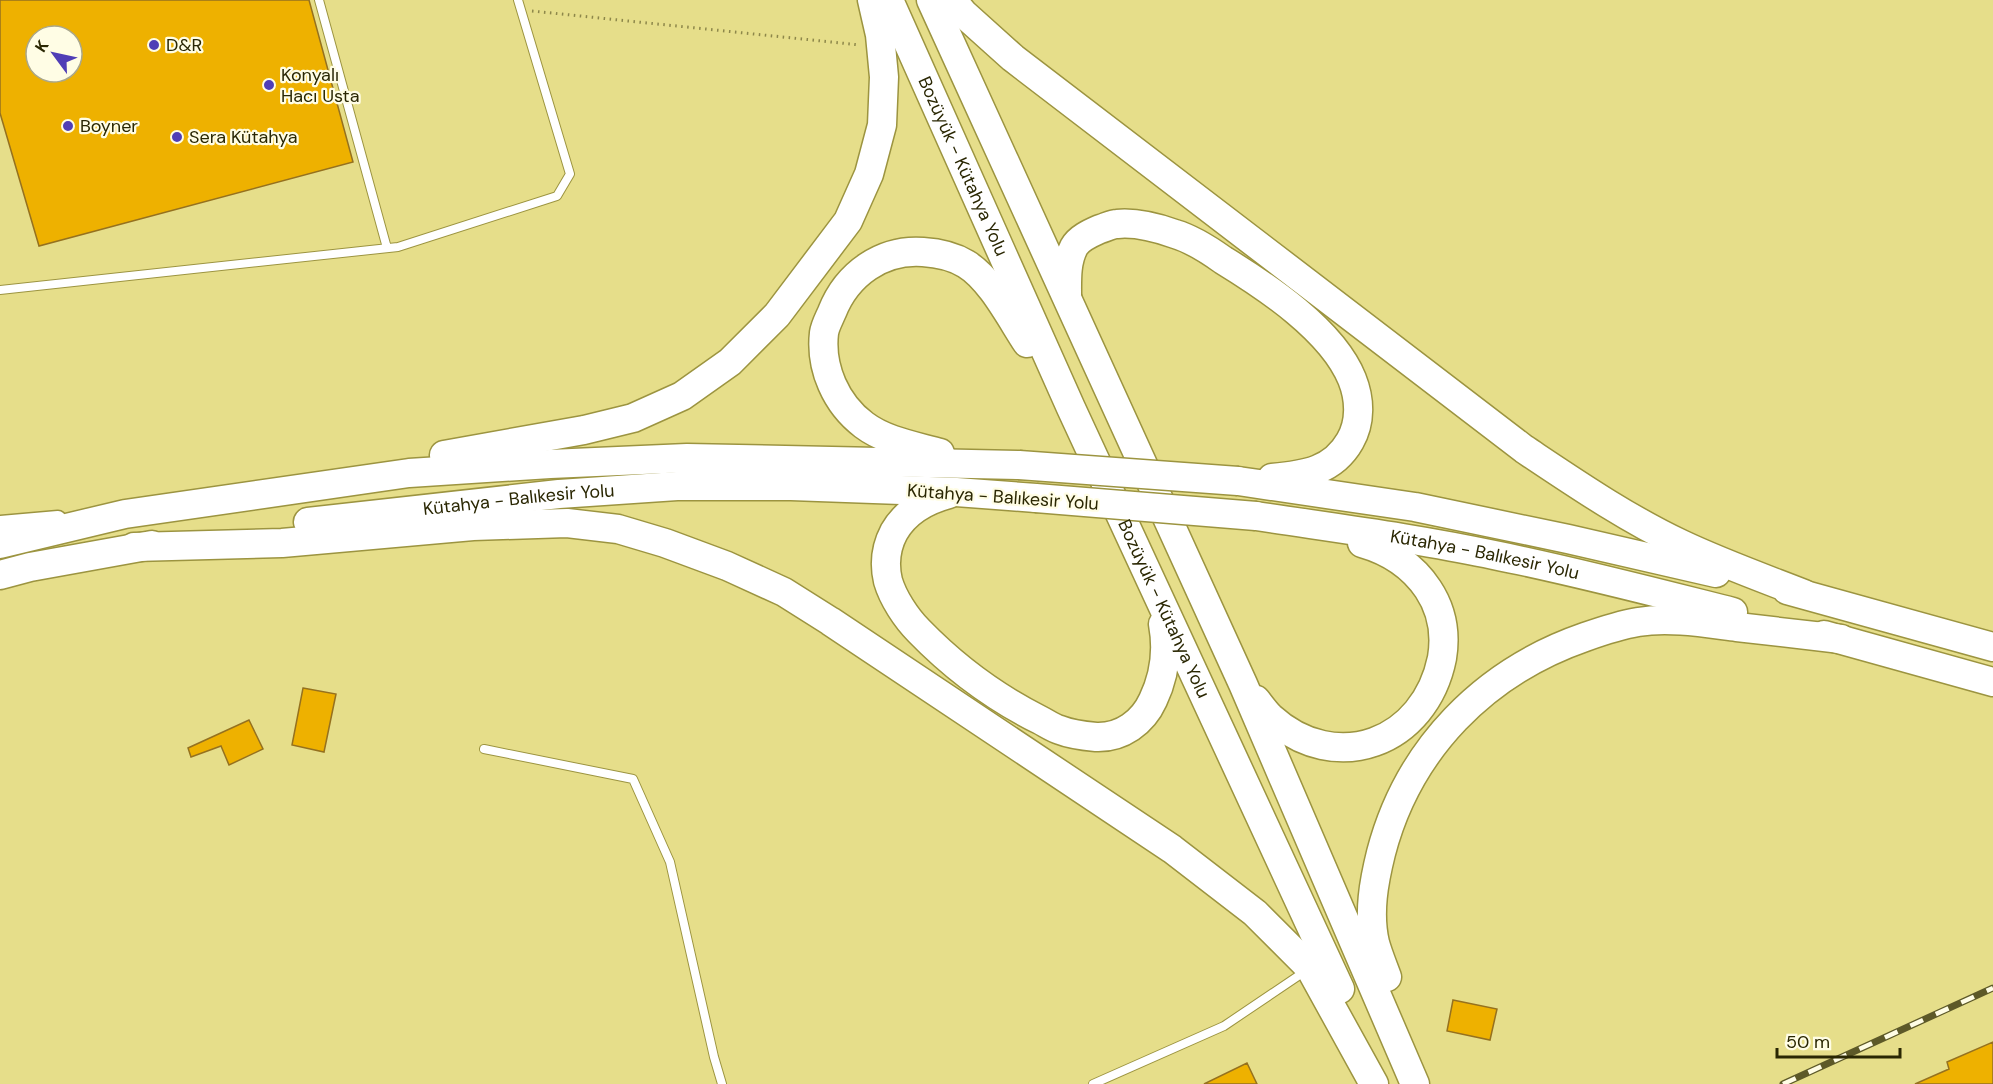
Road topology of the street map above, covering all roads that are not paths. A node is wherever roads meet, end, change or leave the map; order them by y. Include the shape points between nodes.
1 (319, 0) edge
2 (518, 0) edge
3 (872, 0) edge
4 (889, 0) edge
5 (931, 0) edge
6 (952, 0) edge
7 (387, 248) junction
8 (0, 290) edge
9 (1067, 298) junction
10 (1071, 408) junction
11 (1019, 465) junction
12 (1238, 481) junction
13 (956, 492) junction
14 (177, 506) junction
15 (125, 514) junction
16 (1256, 516) junction
17 (0, 524) edge
18 (0, 544) edge
19 (134, 547) junction
20 (0, 575) edge
21 (1804, 594) junction
22 (1159, 602) junction
23 (1841, 639) junction
24 (1993, 648) edge
25 (1993, 682) edge
26 (1243, 684) junction
27 (484, 749) dead end
28 (1310, 969) junction
29 (722, 1084) edge
30 (1093, 1084) edge
31 (1374, 1084) edge
32 (1385, 1084) edge
33 (1415, 1084) edge
34 (1425, 1084) edge

1 - 7 lane
2 - 7 lane via 570,174 557,196
3 - 14 highway via 884,77 882,125 869,174 848,221 777,315 730,362 682,396 633,418
4 - 10 highway, Bozüyük - Kütahya Yolu
5 - 9 highway
6 - 21 highway via 1013,58 1524,449 1585,490 1679,543
7 - 8 lane
9 - 12 highway via 1067,269 1074,246 1090,233 1116,224 1149,227 1178,234 1246,274 1321,334 1353,380 1359,406 1356,429 1344,452 1325,467 1298,476
9 - 26 highway
10 - 11 highway via 984,278 967,264 941,253 908,251 881,258 855,276 837,299 825,331 824,359 834,390 849,411 864,426 904,443 945,454
10 - 22 highway, Bozüyük - Kütahya Yolu
11 - 12 highway, Kütahya - Balıkesir Yolu, bridge
11 - 14 highway, Kütahya - Balıkesir Yolu via 687,458 562,463 409,473
12 - 21 highway, Kütahya - Balıkesir Yolu via 1415,507
13 - 16 highway, Kütahya - Balıkesir Yolu, bridge
13 - 19 highway, Kütahya - Balıkesir Yolu via 791,486 595,491 358,515
13 - 22 highway via 930,499 898,525 885,560 888,581 918,630 972,676 1021,710 1059,730 1097,737 1128,730 1148,712 1160,686 1166,640
14 - 15 highway, Kütahya - Balıkesir Yolu
15 - 17 street
15 - 18 highway, Kütahya - Balıkesir Yolu
16 - 23 highway, Kütahya - Balıkesir Yolu via 1492,554
16 - 26 highway via 1374,546 1398,558 1419,575 1432,594 1442,619 1444,644 1439,672 1428,697 1412,718 1390,736 1365,745 1338,748 1293,733 1270,717
19 - 20 highway, Kütahya - Balıkesir Yolu
19 - 28 highway via 282,543 473,526 567,523 618,529 665,543 784,592 830,621 1172,849 1255,913
21 - 24 highway, Kütahya - Balıkesir Yolu
22 - 32 highway, Bozüyük - Kütahya Yolu
23 - 25 highway, Kütahya - Balıkesir Yolu
23 - 34 highway via 1707,623 1639,622 1536,657 1474,699 1452,722 1431,747 1396,808 1375,876 1372,908 1375,942
26 - 33 highway
27 - 29 lane via 633,779 670,862
28 - 30 lane via 1224,1026
28 - 31 highway

